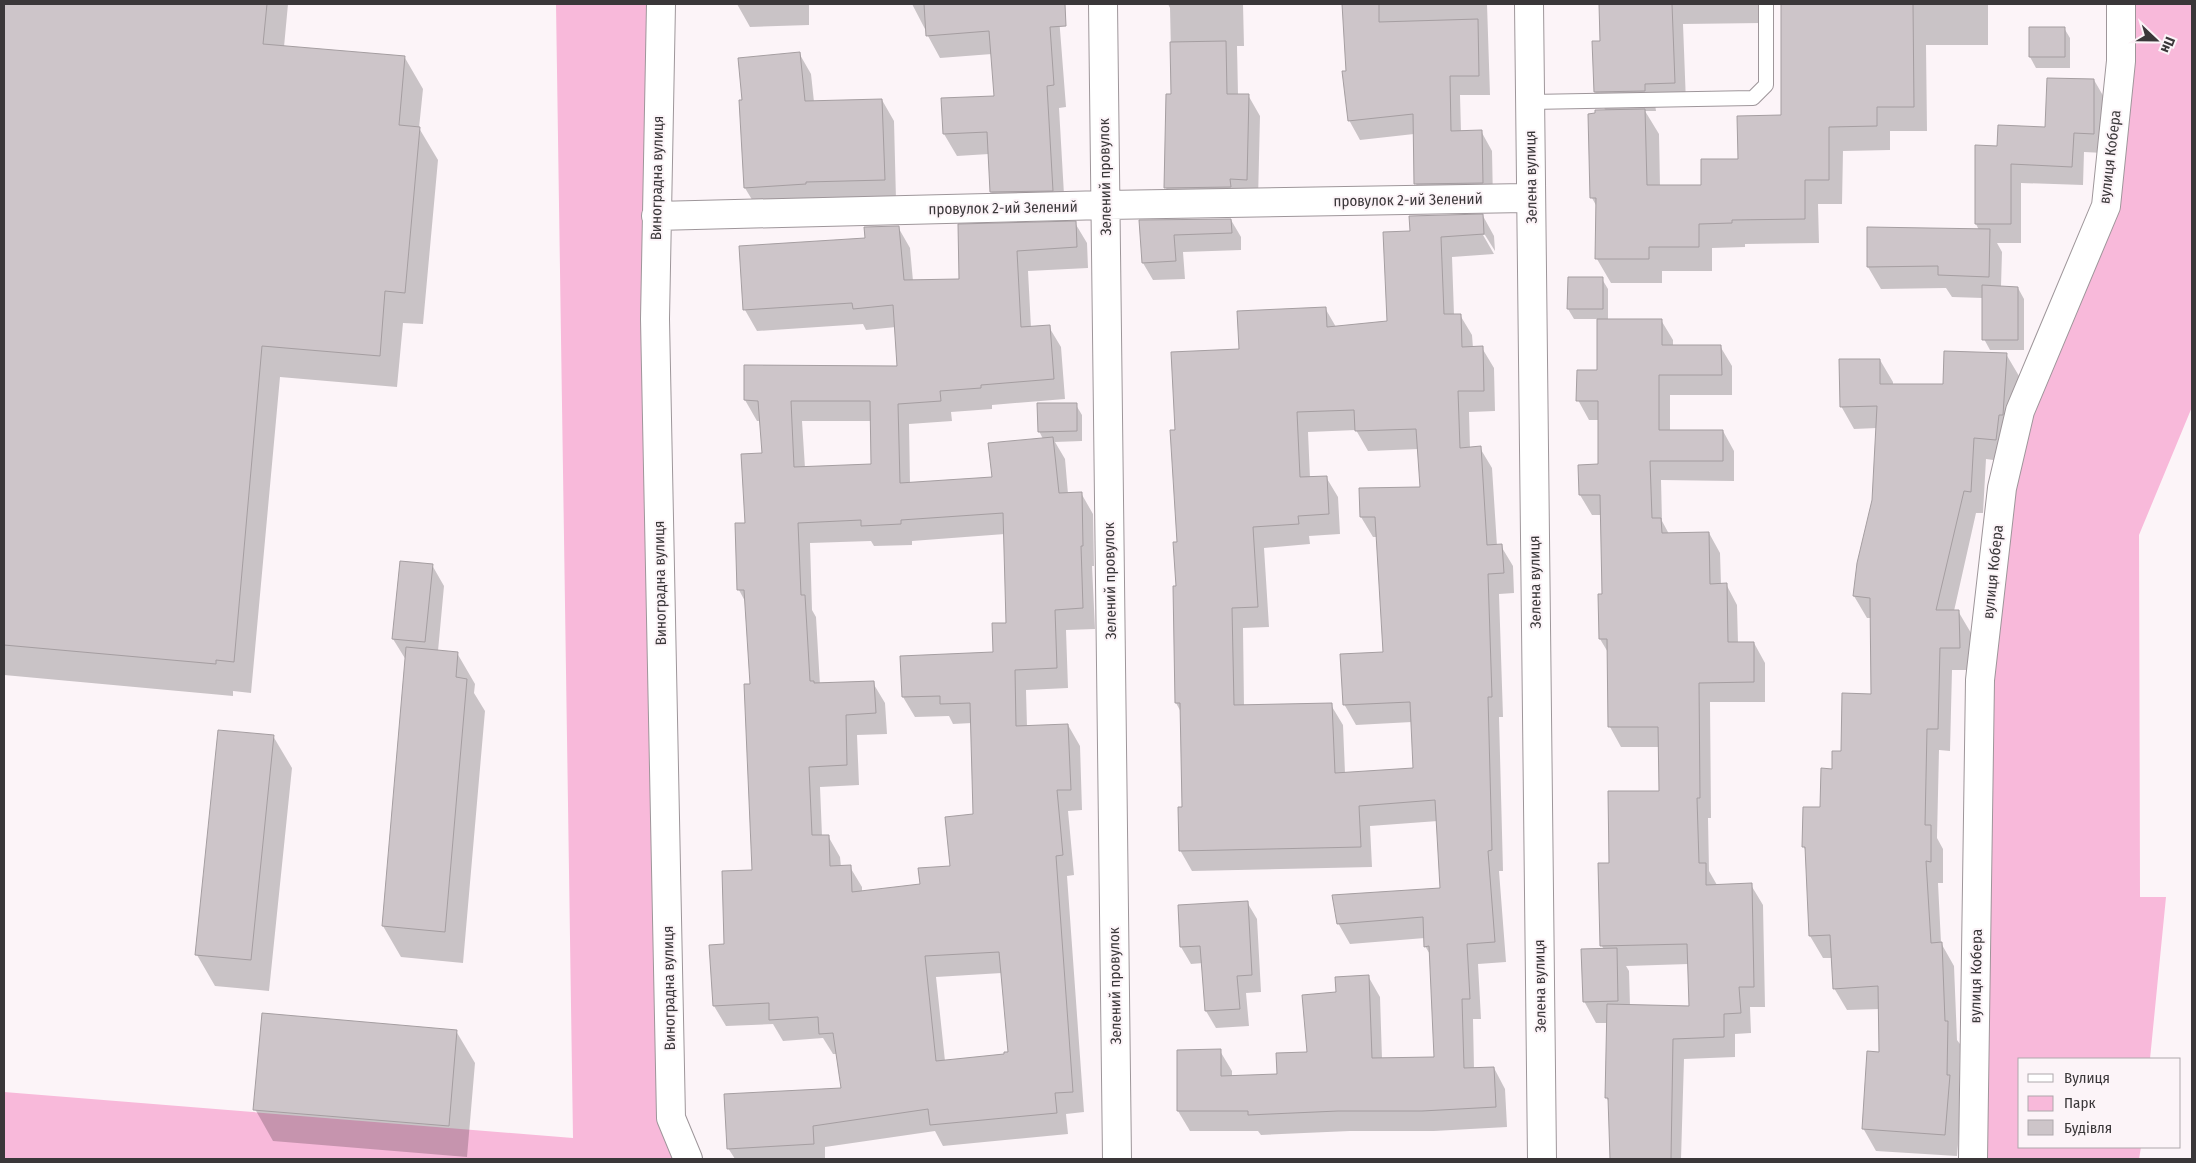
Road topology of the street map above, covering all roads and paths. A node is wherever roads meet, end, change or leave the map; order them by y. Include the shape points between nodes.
1 (660, 4) edge
2 (1103, 4) edge
3 (1529, 4) edge
4 (1766, 4) edge
5 (2121, 4) edge
6 (1530, 102) junction
7 (1531, 198) junction
8 (1106, 205) junction
9 (656, 216) junction
10 (688, 1159) edge
11 (1118, 1159) edge
12 (1542, 1159) edge
13 (1974, 1159) edge

1 - 9 street, Виноградна вулиця
2 - 8 street, Зелений провулок
3 - 6 street, Зелена вулиця
4 - 6 lane via 1766,85 1753,98
5 - 13 street, вулиця Кобера via 2121,61 2106,206 2020,411 2002,488 1980,680
6 - 7 street, Зелена вулиця
7 - 8 street, провулок 2-ий Зелений
7 - 12 street, Зелена вулиця
8 - 9 street, провулок 2-ий Зелений
8 - 11 street, Зелений провулок
9 - 10 street, Виноградна вулиця via 655,329 671,1118

